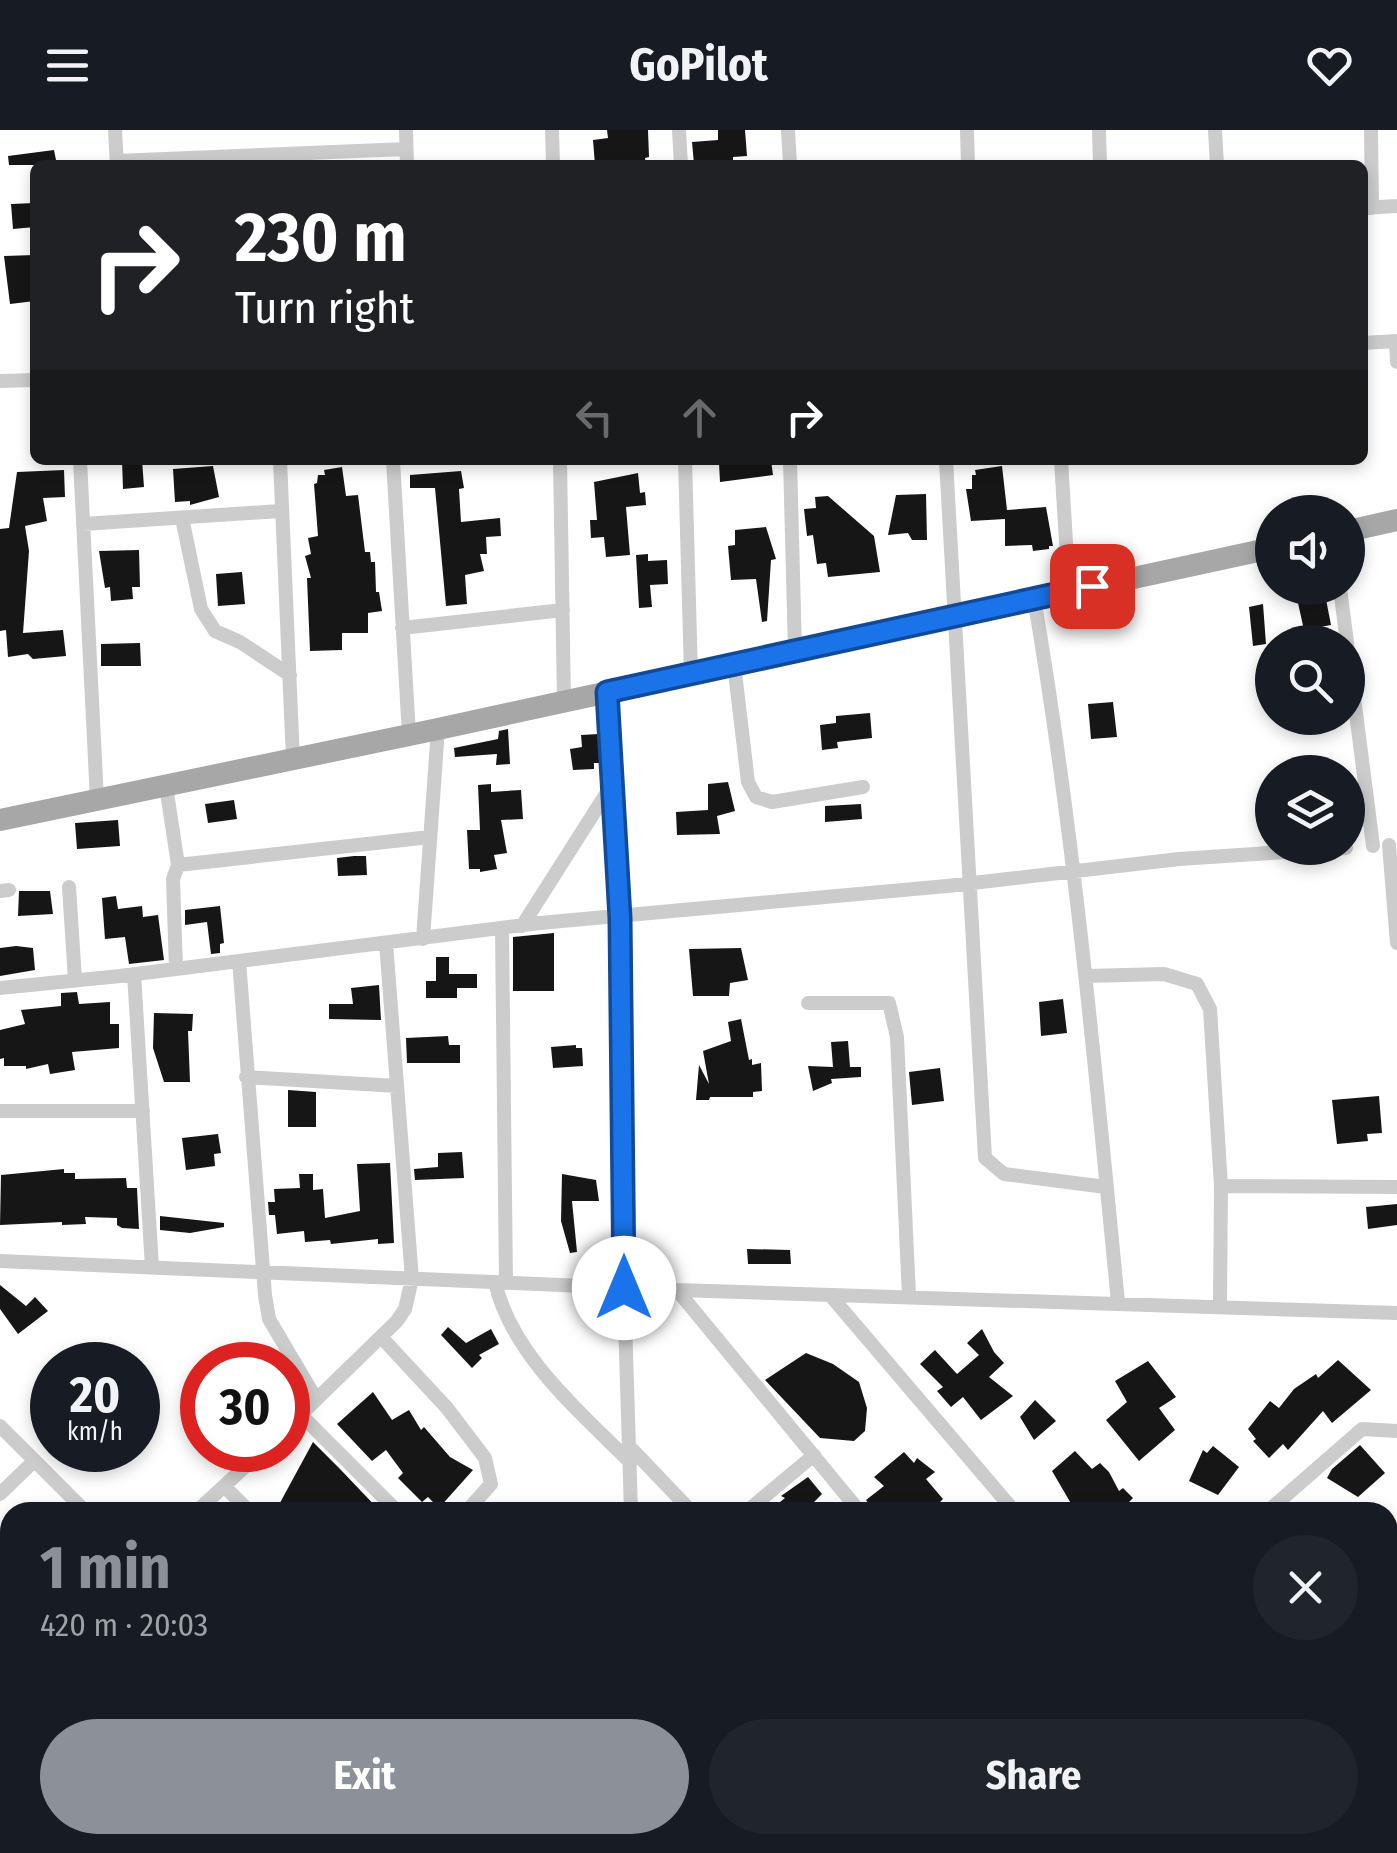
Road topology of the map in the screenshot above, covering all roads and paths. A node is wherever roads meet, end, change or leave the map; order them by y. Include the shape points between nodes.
1 (116, 130) edge
2 (406, 130) edge
3 (552, 130) edge
4 (679, 130) edge
5 (788, 130) edge
6 (966, 130) edge
7 (1099, 130) edge
8 (1215, 130) edge
9 (1371, 130) edge
10 (406, 149) junction
11 (117, 160) edge
12 (179, 160) edge
13 (407, 160) edge
14 (553, 160) edge
15 (681, 160) edge
16 (790, 160) edge
17 (968, 160) edge
18 (1100, 160) edge
19 (1217, 160) edge
20 (1368, 188) edge
21 (1397, 206) edge
22 (1368, 208) edge
23 (1396, 341) edge
24 (1368, 343) edge
25 (1397, 362) edge
26 (30, 380) edge
27 (0, 382) edge
28 (80, 465) edge
29 (280, 465) edge
30 (394, 465) edge
31 (560, 465) edge
32 (685, 465) edge
33 (790, 465) edge
34 (946, 465) edge
35 (1060, 465) edge
36 (280, 511) junction
37 (182, 518) junction
38 (1397, 520) edge
39 (83, 524) junction
40 (1365, 527) edge
41 (1255, 552) edge
42 (1069, 590) junction
43 (1034, 598) junction
44 (1343, 605) edge
45 (563, 610) junction
46 (955, 615) junction
47 (402, 628) junction
48 (795, 651) junction
49 (734, 664) junction
50 (691, 674) junction
51 (290, 675) junction
52 (607, 692) junction
53 (564, 702) junction
54 (438, 729) junction
55 (409, 735) junction
56 (293, 760) junction
57 (612, 783) junction
58 (166, 786) junction
59 (863, 787) dead end
60 (97, 800) junction
61 (0, 820) edge
62 (430, 838) junction
63 (1387, 845) edge
64 (1255, 854) edge
65 (178, 865) junction
66 (1073, 871) junction
67 (971, 883) junction
68 (69, 887) dead end
69 (620, 918) junction
70 (522, 926) junction
71 (502, 928) junction
72 (423, 938) junction
73 (386, 943) junction
74 (1397, 943) edge
75 (239, 961) junction
76 (176, 970) junction
77 (134, 974) junction
78 (1086, 976) junction
79 (75, 980) junction
80 (0, 988) edge
81 (808, 1004) dead end
82 (246, 1077) junction
83 (398, 1086) junction
84 (0, 1111) edge
85 (142, 1112) junction
86 (1220, 1186) junction
87 (1106, 1187) junction
88 (1397, 1187) edge
89 (0, 1260) edge
90 (152, 1267) junction
91 (263, 1270) junction
92 (412, 1279) junction
93 (500, 1283) junction
94 (624, 1288) junction
95 (677, 1290) junction
96 (830, 1296) junction
97 (909, 1296) junction
98 (1118, 1302) junction
99 (1220, 1305) junction
100 (1397, 1313) edge
101 (382, 1338) junction
102 (315, 1397) junction
103 (310, 1403) edge
104 (310, 1424) edge
105 (0, 1426) edge
106 (1397, 1431) edge
107 (630, 1454) junction
108 (814, 1455) junction
109 (30, 1457) edge
110 (30, 1465) edge
111 (45, 1472) edge
112 (240, 1472) edge
113 (225, 1487) junction
114 (0, 1494) edge
115 (76, 1502) edge
116 (208, 1502) edge
117 (240, 1502) edge
118 (388, 1502) edge
119 (475, 1502) edge
120 (631, 1502) edge
121 (681, 1502) edge
122 (758, 1502) edge
123 (852, 1502) edge
124 (1007, 1502) edge
125 (1278, 1502) edge

1 - 11 street
2 - 10 street
3 - 14 street
4 - 15 street
5 - 16 street
6 - 17 street
7 - 18 street
8 - 19 street
9 - 20 street
10 - 12 street
10 - 13 street
21 - 22 street
23 - 24 street
23 - 25 street
26 - 27 street
28 - 39 street
29 - 36 street
30 - 47 street
31 - 45 street
32 - 50 street
33 - 48 street
34 - 46 street
35 - 42 street
36 - 37 street
36 - 51 street
37 - 39 street
37 - 51 street via 200,609 215,631
38 - 40 main road
39 - 60 street
41 - 42 main road
42 - 43 main road
43 - 46 main road
43 - 66 street
44 - 63 street
45 - 47 street
45 - 53 street
46 - 48 main road
46 - 67 street
47 - 55 street
48 - 49 main road
49 - 50 main road
49 - 59 street via 748,782 756,797 772,802
50 - 52 main road
51 - 56 street
52 - 53 main road
52 - 57 street
53 - 54 main road
54 - 55 main road
54 - 62 street
55 - 56 main road
56 - 58 main road
57 - 69 street
57 - 70 street
58 - 60 main road
58 - 65 street
60 - 61 main road
62 - 65 street
62 - 72 street
63 - 74 street
64 - 66 street
65 - 76 street
66 - 67 street
66 - 78 street
67 - 69 street
67 - 87 street via 984,1158 1004,1174
68 - 79 street
69 - 70 street
69 - 94 street
70 - 71 street
71 - 72 street
71 - 93 street
72 - 73 street
73 - 75 street
73 - 83 street
75 - 76 street
75 - 82 street
76 - 77 street
77 - 79 street
77 - 85 street
78 - 86 street via 1164,974 1197,984 1210,1008
78 - 87 street
79 - 80 street
81 - 97 street via 889,1003
82 - 83 street
82 - 91 street
83 - 92 street
84 - 85 street
85 - 90 street
86 - 88 street
86 - 99 street
87 - 98 street
89 - 90 street
90 - 91 street
91 - 92 street
91 - 102 street via 269,1319
92 - 93 street
92 - 101 street via 405,1309
93 - 94 street
93 - 107 street via 499,1302 529,1351 582,1414
94 - 95 street
94 - 107 street
95 - 96 street
95 - 108 street
96 - 97 street
96 - 124 street
97 - 98 street
98 - 99 street
99 - 100 street
101 - 102 street
101 - 119 street via 485,1458 490,1484
102 - 103 street
104 - 118 street
105 - 109 street
106 - 125 street via 1362,1429
107 - 120 street
107 - 121 street
108 - 122 street
108 - 123 street
110 - 114 street
111 - 115 street
112 - 113 street
113 - 116 street
113 - 117 street

